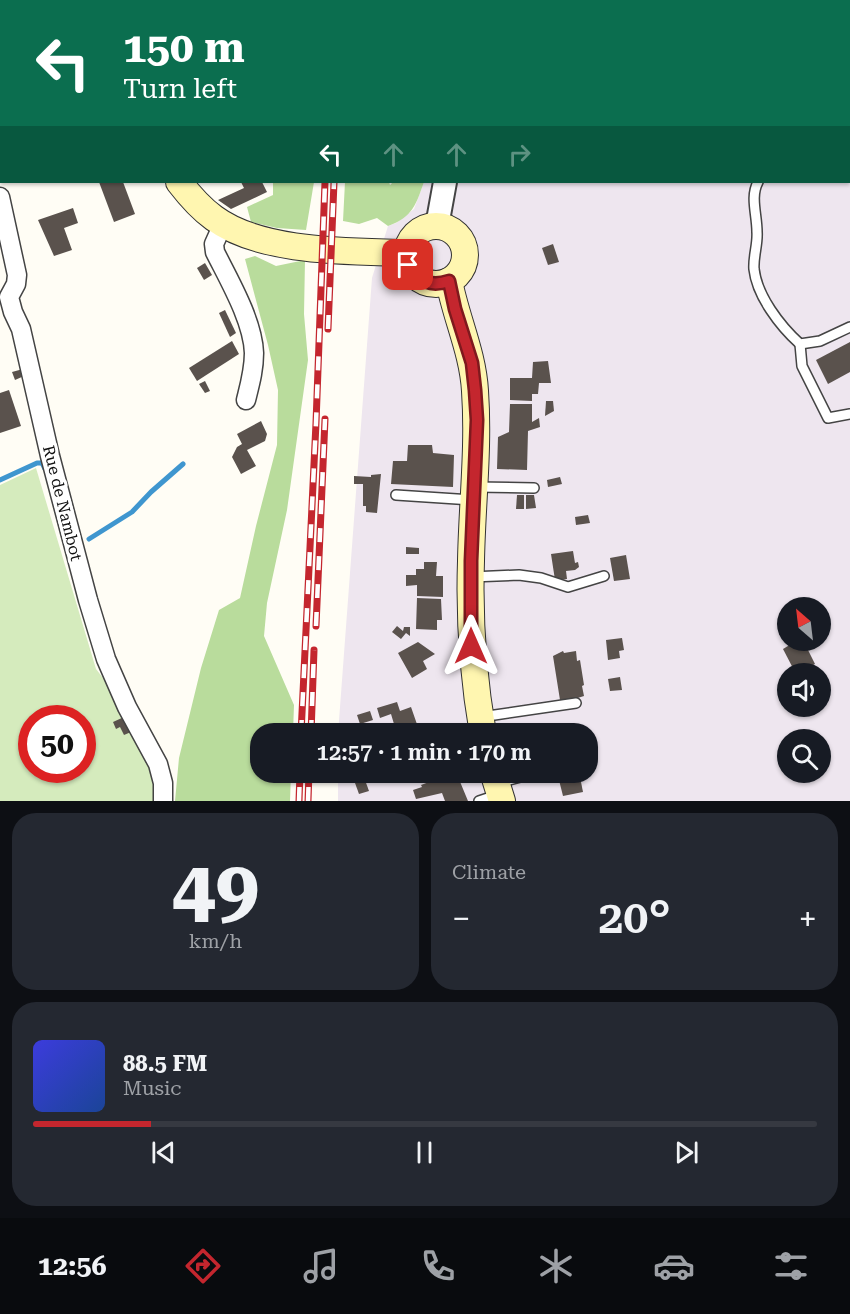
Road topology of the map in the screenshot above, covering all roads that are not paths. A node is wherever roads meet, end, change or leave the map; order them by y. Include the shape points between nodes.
1 (180, 183) edge
2 (445, 183) edge
3 (757, 183) edge
4 (0, 197) edge
5 (223, 224) junction
6 (436, 226) junction
7 (406, 253) junction
8 (449, 281) junction
9 (5, 299) edge
10 (850, 327) edge
11 (800, 344) junction
12 (246, 400) dead end
13 (850, 414) edge
14 (534, 489) dead end
15 (474, 494) junction
16 (396, 495) dead end
17 (604, 576) dead end
18 (471, 578) junction
19 (576, 703) dead end
20 (481, 723) edge
21 (490, 723) edge
22 (512, 783) edge
23 (494, 790) edge
24 (163, 801) edge

1 - 5 main road
2 - 6 street
3 - 11 lane via 753,194 757,233 754,270 764,300
4 - 9 street, Rue de Nambot via 17,275 16,284
5 - 7 main road via 259,239 305,247
5 - 12 street via 214,244 215,252 241,303 254,352
6 - 7 main road via 416,234
6 - 8 main road via 456,234 465,254 458,274
7 - 8 main road via 415,276 438,284
8 - 15 main road via 473,372 477,420
9 - 24 street, Rue de Nambot via 21,328 50,456 97,631 127,707 158,764
10 - 11 lane via 820,341
11 - 13 lane via 802,366 828,418
14 - 15 lane
15 - 16 lane
15 - 18 main road
17 - 18 lane via 568,587 519,574
18 - 20 main road via 471,646
19 - 21 lane
22 - 23 lane

